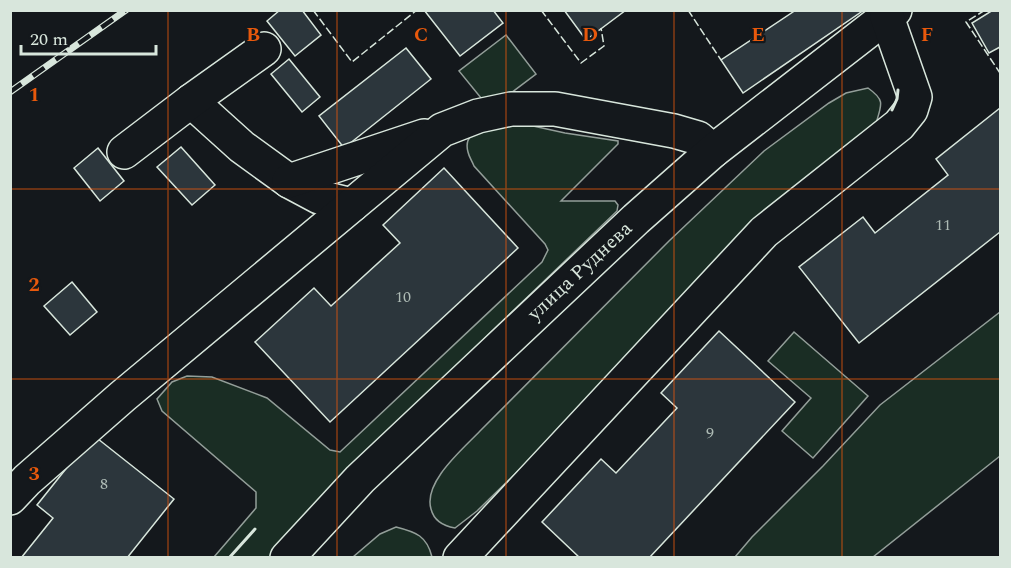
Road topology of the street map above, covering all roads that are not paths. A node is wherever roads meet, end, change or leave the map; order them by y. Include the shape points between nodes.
1 (891, 14) edge
2 (264, 49) dead end
3 (191, 101) junction
4 (442, 130) junction
5 (713, 151) junction
6 (124, 152) dead end
7 (289, 181) junction
8 (352, 205) junction
9 (10, 498) edge
10 (288, 558) edge
11 (460, 558) edge

1 - 5 street, улица Руднева
1 - 11 street via 915,97 911,110 899,125 764,232
2 - 3 street
3 - 6 street
3 - 7 street via 242,147
4 - 5 street via 511,109 555,109 674,131 698,138
4 - 7 street
4 - 8 street
5 - 10 street, улица Руднева via 360,479
7 - 8 street via 319,197
8 - 9 street via 123,396

